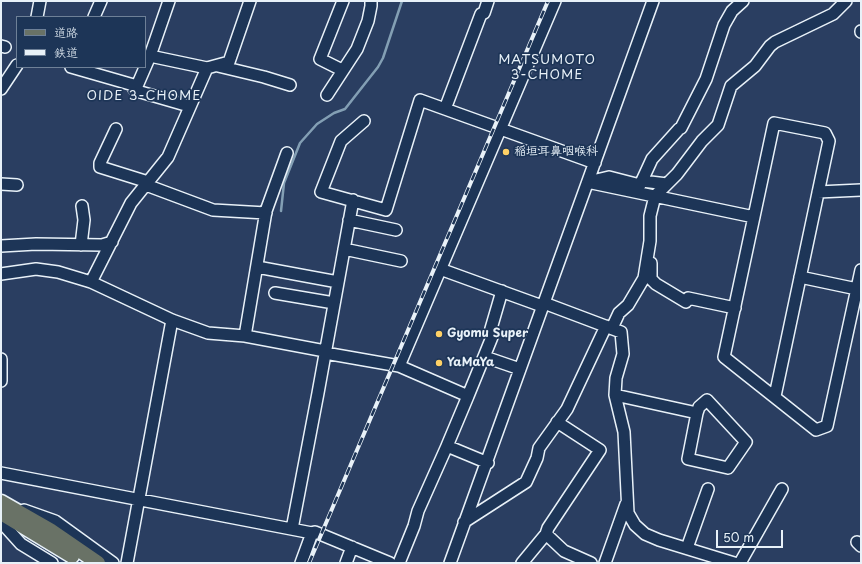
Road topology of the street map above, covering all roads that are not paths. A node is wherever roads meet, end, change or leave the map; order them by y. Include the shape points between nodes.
1 (40, 1) edge
2 (101, 1) edge
3 (169, 1) edge
4 (250, 1) edge
5 (343, 1) edge
6 (371, 1) edge
7 (488, 1) edge
8 (555, 1) edge
9 (653, 1) edge
10 (743, 1) edge
11 (846, 1) edge
12 (36, 16) edge
13 (94, 16) edge
14 (150, 56) junction
15 (146, 65) edge
16 (16, 66) edge
17 (212, 67) junction
18 (74, 68) edge
19 (145, 68) edge
20 (342, 70) junction
21 (137, 86) junction
22 (290, 86) dead end
23 (1, 88) edge
24 (327, 95) dead end
25 (189, 106) junction
26 (444, 109) junction
27 (364, 121) dead end
28 (500, 128) junction
29 (116, 129) dead end
30 (287, 153) dead end
31 (595, 163) junction
32 (642, 180) junction
33 (588, 182) junction
34 (147, 183) junction
35 (1, 184) edge
36 (17, 184) dead end
37 (667, 184) junction
38 (861, 190) edge
39 (818, 192) junction
40 (657, 196) junction
41 (353, 200) junction
42 (82, 206) dead end
43 (266, 213) junction
44 (754, 217) junction
45 (349, 220) junction
46 (396, 230) dead end
47 (112, 242) junction
48 (81, 245) junction
49 (1, 246) edge
50 (344, 249) junction
51 (401, 261) dead end
52 (257, 267) junction
53 (440, 269) junction
54 (861, 270) edge
55 (1, 274) edge
56 (800, 277) junction
57 (91, 282) junction
58 (338, 282) junction
59 (857, 289) junction
60 (502, 291) junction
61 (275, 293) dead end
62 (334, 304) junction
63 (543, 304) junction
64 (857, 305) edge
65 (735, 308) junction
66 (172, 320) junction
67 (609, 327) junction
68 (245, 336) junction
69 (325, 352) junction
70 (485, 357) junction
71 (1, 359) edge
72 (399, 366) junction
73 (520, 369) junction
74 (1, 381) edge
75 (615, 395) junction
76 (468, 396) junction
77 (775, 396) junction
78 (697, 413) junction
79 (558, 422) junction
80 (447, 446) junction
81 (488, 463) junction
82 (1, 473) edge
83 (708, 489) dead end
84 (782, 489) dead end
85 (138, 499) junction
86 (626, 500) junction
87 (1, 502) edge
88 (2, 520) edge
89 (464, 522) junction
90 (292, 529) junction
91 (312, 533) junction
92 (546, 534) junction
93 (352, 548) junction
94 (687, 548) junction
95 (83, 558) edge
96 (52, 563) edge
97 (69, 563) edge
98 (98, 563) edge
99 (113, 563) edge
100 (127, 563) edge
101 (301, 563) edge
102 (346, 563) edge
103 (390, 563) edge
104 (399, 563) edge
105 (450, 563) edge
106 (522, 563) edge
107 (591, 563) edge
108 (605, 563) edge
109 (734, 563) edge
110 (740, 563) edge

1 - 12 street
2 - 13 street
3 - 14 street
4 - 17 street via 229,62
5 - 20 street via 320,59
6 - 20 street via 368,21 359,45
7 - 26 street
8 - 28 street
9 - 31 street
10 - 32 street via 732,11 724,25 706,79 681,128 652,159
11 - 37 street via 833,14 770,46 755,66 731,86 718,125
14 - 15 street
14 - 17 street
16 - 23 street
17 - 22 street via 264,77
17 - 25 street
18 - 21 street
19 - 21 street
20 - 24 street
21 - 25 street via 134,89 137,91
25 - 34 street via 168,157
26 - 28 street
26 - 41 street via 420,100 386,210
27 - 41 street via 341,141 321,192
28 - 31 street
28 - 53 street
29 - 34 street via 100,167
30 - 43 street
31 - 33 street
32 - 33 street via 640,185 610,177
32 - 37 street
33 - 40 street
33 - 63 street
34 - 43 street via 213,210
34 - 47 street via 131,203
35 - 36 street
37 - 40 street
38 - 39 street
39 - 44 street via 829,141 826,133 774,123
39 - 56 street
40 - 44 street
40 - 65 street via 651,279 673,296
40 - 67 street via 650,216 650,241 644,278 628,305 618,313
41 - 45 street
42 - 48 street via 84,220
43 - 52 street
44 - 65 street
45 - 46 street
45 - 50 street
47 - 48 street via 102,245
47 - 57 street
48 - 49 street
50 - 51 street
50 - 58 street
52 - 58 street
52 - 68 street
53 - 60 street
53 - 72 street
54 - 59 street
55 - 57 street via 45,269
56 - 59 street
56 - 77 street
57 - 66 street
58 - 62 street
59 - 64 street
60 - 63 street
60 - 70 street
61 - 62 street
62 - 69 street
63 - 67 street
63 - 73 street
64 - 77 street via 827,426 816,430
65 - 77 street via 724,356
66 - 68 street via 208,333
66 - 85 street
67 - 75 street via 620,332 623,349
67 - 79 street
68 - 69 street
69 - 72 street
69 - 90 street
70 - 73 street
70 - 76 street
71 - 74 street
72 - 76 street
73 - 81 street
75 - 78 street
75 - 86 street via 624,432
76 - 80 street
78 - 78 street via 688,459 728,468 746,442 707,400 699,407
79 - 89 street via 539,448 526,482
79 - 92 street via 600,450
80 - 81 street
80 - 104 street via 418,511
81 - 89 street
82 - 85 street
83 - 94 street
84 - 110 street
85 - 90 street
85 - 100 street
86 - 94 street via 628,512 640,530 659,540
86 - 108 street
87 - 95 main road via 50,530
87 - 99 street via 55,521
88 - 95 main road
88 - 96 street via 21,544
88 - 97 main road
89 - 105 street
90 - 91 street
91 - 93 street via 321,534
91 - 101 street
92 - 106 street
92 - 107 street via 564,551
93 - 102 street
93 - 103 street
94 - 109 street
95 - 98 main road

